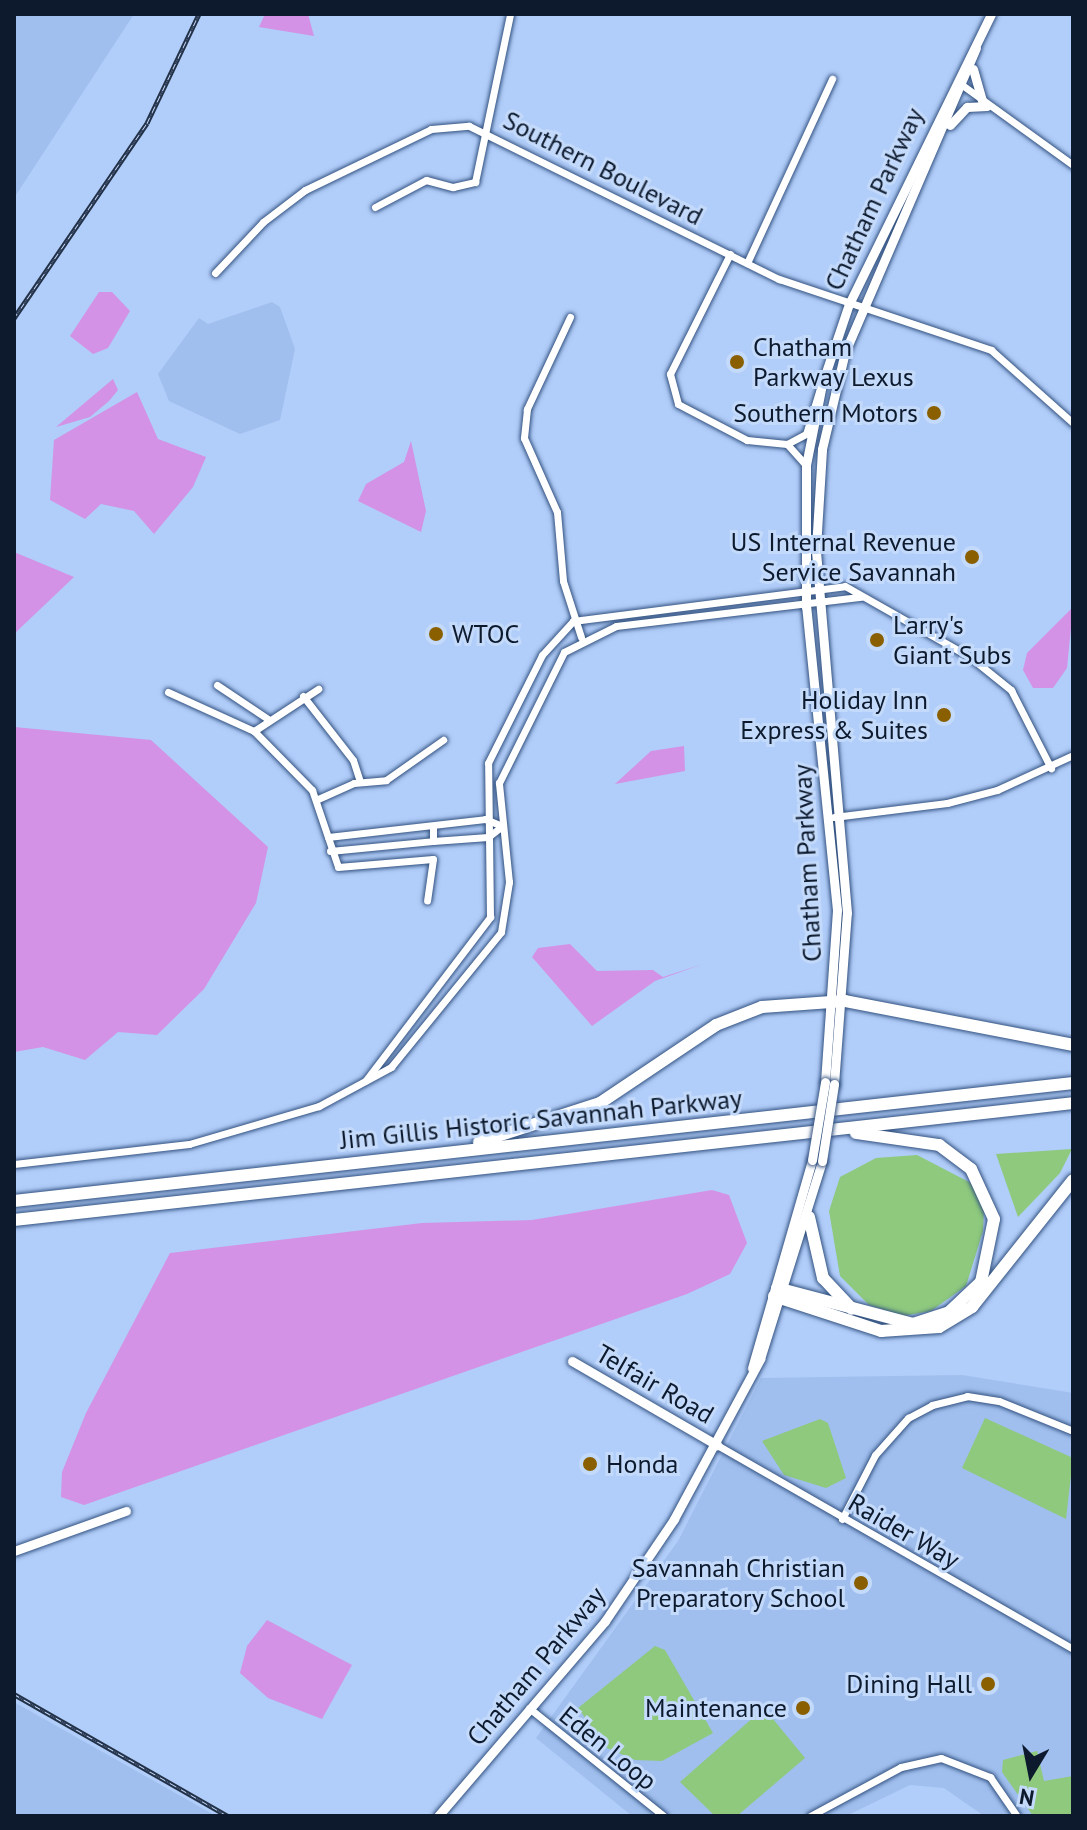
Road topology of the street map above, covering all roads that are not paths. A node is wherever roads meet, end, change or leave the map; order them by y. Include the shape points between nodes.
1 (510, 14) edge
2 (991, 14) edge
3 (976, 44) junction
4 (973, 64) junction
5 (832, 79) dead end
6 (959, 83) junction
7 (985, 104) junction
8 (487, 131) junction
9 (939, 140) junction
10 (1073, 165) edge
11 (375, 207) dead end
12 (730, 254) junction
13 (747, 263) junction
14 (215, 273) dead end
15 (849, 304) junction
16 (862, 309) junction
17 (570, 317) dead end
18 (825, 374) junction
19 (1073, 423) edge
20 (787, 444) junction
21 (806, 465) junction
22 (805, 587) junction
23 (819, 587) junction
24 (861, 597) junction
25 (821, 605) junction
26 (806, 607) junction
27 (573, 621) junction
28 (581, 637) junction
29 (217, 685) dead end
30 (318, 689) dead end
31 (168, 692) dead end
32 (303, 696) junction
33 (268, 719) junction
34 (254, 731) junction
35 (443, 740) dead end
36 (1073, 755) edge
37 (1051, 768) junction
38 (360, 782) junction
39 (318, 799) junction
40 (843, 816) junction
41 (831, 817) junction
42 (485, 819) junction
43 (433, 826) junction
44 (502, 826) junction
45 (328, 837) junction
46 (488, 837) junction
47 (433, 841) junction
48 (330, 851) junction
49 (427, 901) dead end
50 (839, 1001) junction
51 (1073, 1045) edge
52 (1073, 1083) edge
53 (362, 1085) junction
54 (1073, 1103) edge
55 (837, 1130) junction
56 (421, 1154) junction
57 (817, 1161) junction
58 (14, 1164) edge
59 (1073, 1180) edge
60 (14, 1201) edge
61 (809, 1217) junction
62 (14, 1220) edge
63 (781, 1294) junction
64 (873, 1319) junction
65 (572, 1361) dead end
66 (1073, 1431) edge
67 (717, 1445) junction
68 (126, 1511) dead end
69 (842, 1519) junction
70 (14, 1551) edge
71 (1073, 1649) edge
72 (529, 1708) junction
73 (442, 1815) edge
74 (664, 1816) edge
75 (810, 1816) edge
76 (1017, 1816) edge

1 - 8 street
2 - 3 main road, Chatham Parkway
3 - 4 main road, Chatham Parkway
3 - 6 main road, Chatham Parkway
4 - 6 main road, Chatham Parkway
4 - 7 main road
5 - 13 street
6 - 7 street
6 - 9 main road, Chatham Parkway
6 - 15 main road, Chatham Parkway
7 - 9 main road via 959,113
7 - 10 street
8 - 11 street via 470,187 426,180
8 - 12 street, Southern Boulevard
8 - 14 street, Southern Boulevard via 431,129 314,186 263,222
9 - 16 main road, Chatham Parkway
12 - 13 street, Southern Boulevard
12 - 20 street via 669,389 678,404 722,429
13 - 15 street, Southern Boulevard
15 - 16 street, Southern Boulevard
15 - 18 main road, Chatham Parkway
16 - 19 street, Southern Boulevard via 991,350
16 - 23 main road, Chatham Parkway via 822,449
17 - 27 street via 527,409 524,438 564,536
18 - 20 street via 806,434
18 - 21 main road, Chatham Parkway
20 - 21 street
21 - 22 main road, Chatham Parkway
22 - 23 street
22 - 26 main road, Chatham Parkway
22 - 27 street
23 - 24 street via 845,586
23 - 25 main road, Chatham Parkway
24 - 25 street
24 - 37 street via 970,657 1011,690 1036,727
25 - 26 street
25 - 40 main road, Chatham Parkway
26 - 28 street via 616,626
26 - 41 main road, Chatham Parkway
27 - 28 street
27 - 42 street via 542,655 497,740 485,782
28 - 44 street via 555,664 503,768
29 - 33 street
30 - 32 street
31 - 34 street
32 - 33 street
32 - 38 street via 353,760
33 - 34 street
34 - 39 street
35 - 38 street via 406,770
36 - 37 street
37 - 40 street via 947,803
38 - 39 street
39 - 45 street
40 - 41 street
40 - 50 main road, Chatham Parkway
41 - 50 main road, Chatham Parkway
42 - 43 street
42 - 44 street
42 - 46 street
43 - 45 street
43 - 47 street
44 - 46 street
44 - 53 street via 509,882 501,932 413,1045
45 - 48 street
46 - 47 street
46 - 53 street via 493,903 482,933
47 - 48 street
48 - 49 street via 338,867 433,859
50 - 51 highway
50 - 56 highway via 734,1017 570,1117
50 - 57 main road, Chatham Parkway, bridge
52 - 56 highway, Jim Gillis Historic Savannah Parkway
53 - 58 street via 319,1106 189,1144
54 - 55 highway, Jim Gillis Historic Savannah Parkway
55 - 62 highway, Jim Gillis Historic Savannah Parkway
55 - 64 highway via 939,1145 971,1169 992,1209 992,1251 967,1298 932,1320
56 - 60 highway, Jim Gillis Historic Savannah Parkway
57 - 61 main road, Chatham Parkway
57 - 63 main road, Chatham Parkway
59 - 63 highway via 972,1307 939,1327 881,1331
61 - 63 main road, Chatham Parkway
61 - 64 highway via 823,1278 851,1308
63 - 64 highway
63 - 67 main road, Chatham Parkway
65 - 67 main road, Telfair Road
66 - 69 street via 999,1401 967,1396 932,1405 908,1418 875,1455
67 - 69 street, Raider Way
67 - 72 main road, Chatham Parkway via 642,1572
68 - 70 main road
69 - 71 street, Raider Way
72 - 73 main road, Chatham Parkway
72 - 74 street, Eden Loop
75 - 76 street via 901,1767 941,1758 990,1777

